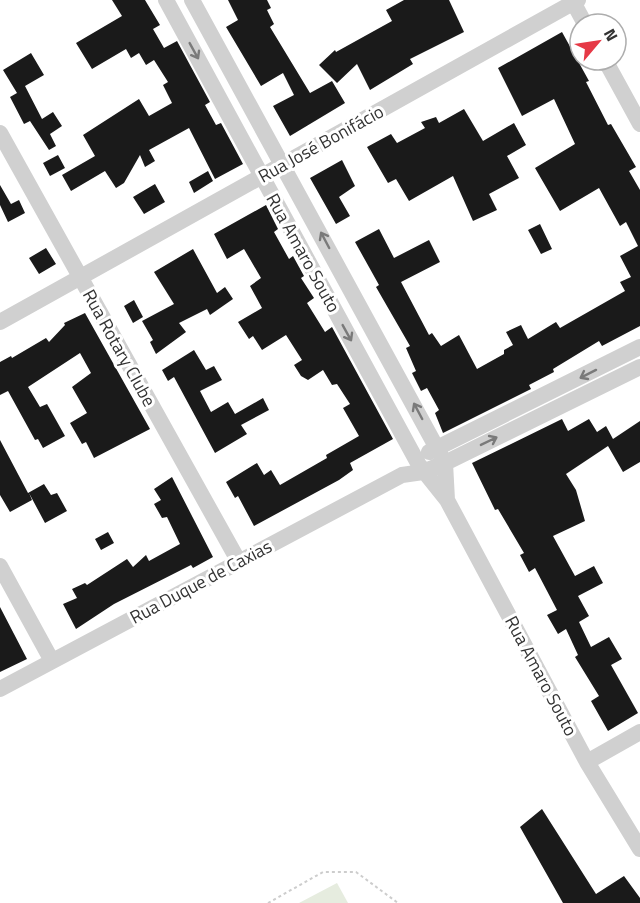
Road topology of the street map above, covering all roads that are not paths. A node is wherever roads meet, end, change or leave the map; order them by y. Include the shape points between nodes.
1 (165, 0) edge
2 (192, 0) edge
3 (574, 1) edge
4 (611, 72) edge
5 (640, 124) edge
6 (0, 133) edge
7 (285, 165) junction
8 (261, 177) junction
9 (80, 277) junction
10 (0, 322) edge
11 (640, 346) edge
12 (621, 357) junction
13 (635, 370) edge
14 (533, 411) junction
15 (437, 447) junction
16 (445, 463) junction
17 (419, 465) junction
18 (447, 500) junction
19 (239, 562) junction
20 (0, 566) edge
21 (52, 661) junction
22 (0, 689) edge
23 (640, 732) edge
24 (587, 762) junction
25 (640, 849) edge

1 -> 8 street, Rua Amaro Souto
2 - 7 street, Rua Amaro Souto
3 - 7 street, Rua José Bonifácio
4 - 5 street
6 - 9 street, Rua Rotary Clube
7 - 8 street, Rua José Bonifácio
15 -> 7 street, Rua Amaro Souto
8 - 9 street, Rua José Bonifácio
8 -> 17 street, Rua Amaro Souto
9 - 10 street, Rua José Bonifácio
9 - 19 street, Rua Rotary Clube
11 - 12 street, Rua Duque de Caxias
12 - 13 street
12 -> 14 street, Rua Duque de Caxias
13 - 14 street, Rua Duque de Caxias
14 - 15 street, Rua Duque de Caxias
16 -> 14 street, Rua Duque de Caxias
15 - 16 street, Rua Amaro Souto
15 - 17 street, Rua Duque de Caxias
16 - 17 street, Rua Duque de Caxias
16 - 18 street, Rua Amaro Souto
17 - 18 street, Rua Amaro Souto
17 - 19 street, Rua Duque de Caxias
18 - 24 street, Rua Amaro Souto
19 - 21 street, Rua Duque de Caxias
20 - 21 street
21 - 22 street, Rua Duque de Caxias
23 - 24 street
24 - 25 street, Rua Amaro Souto

